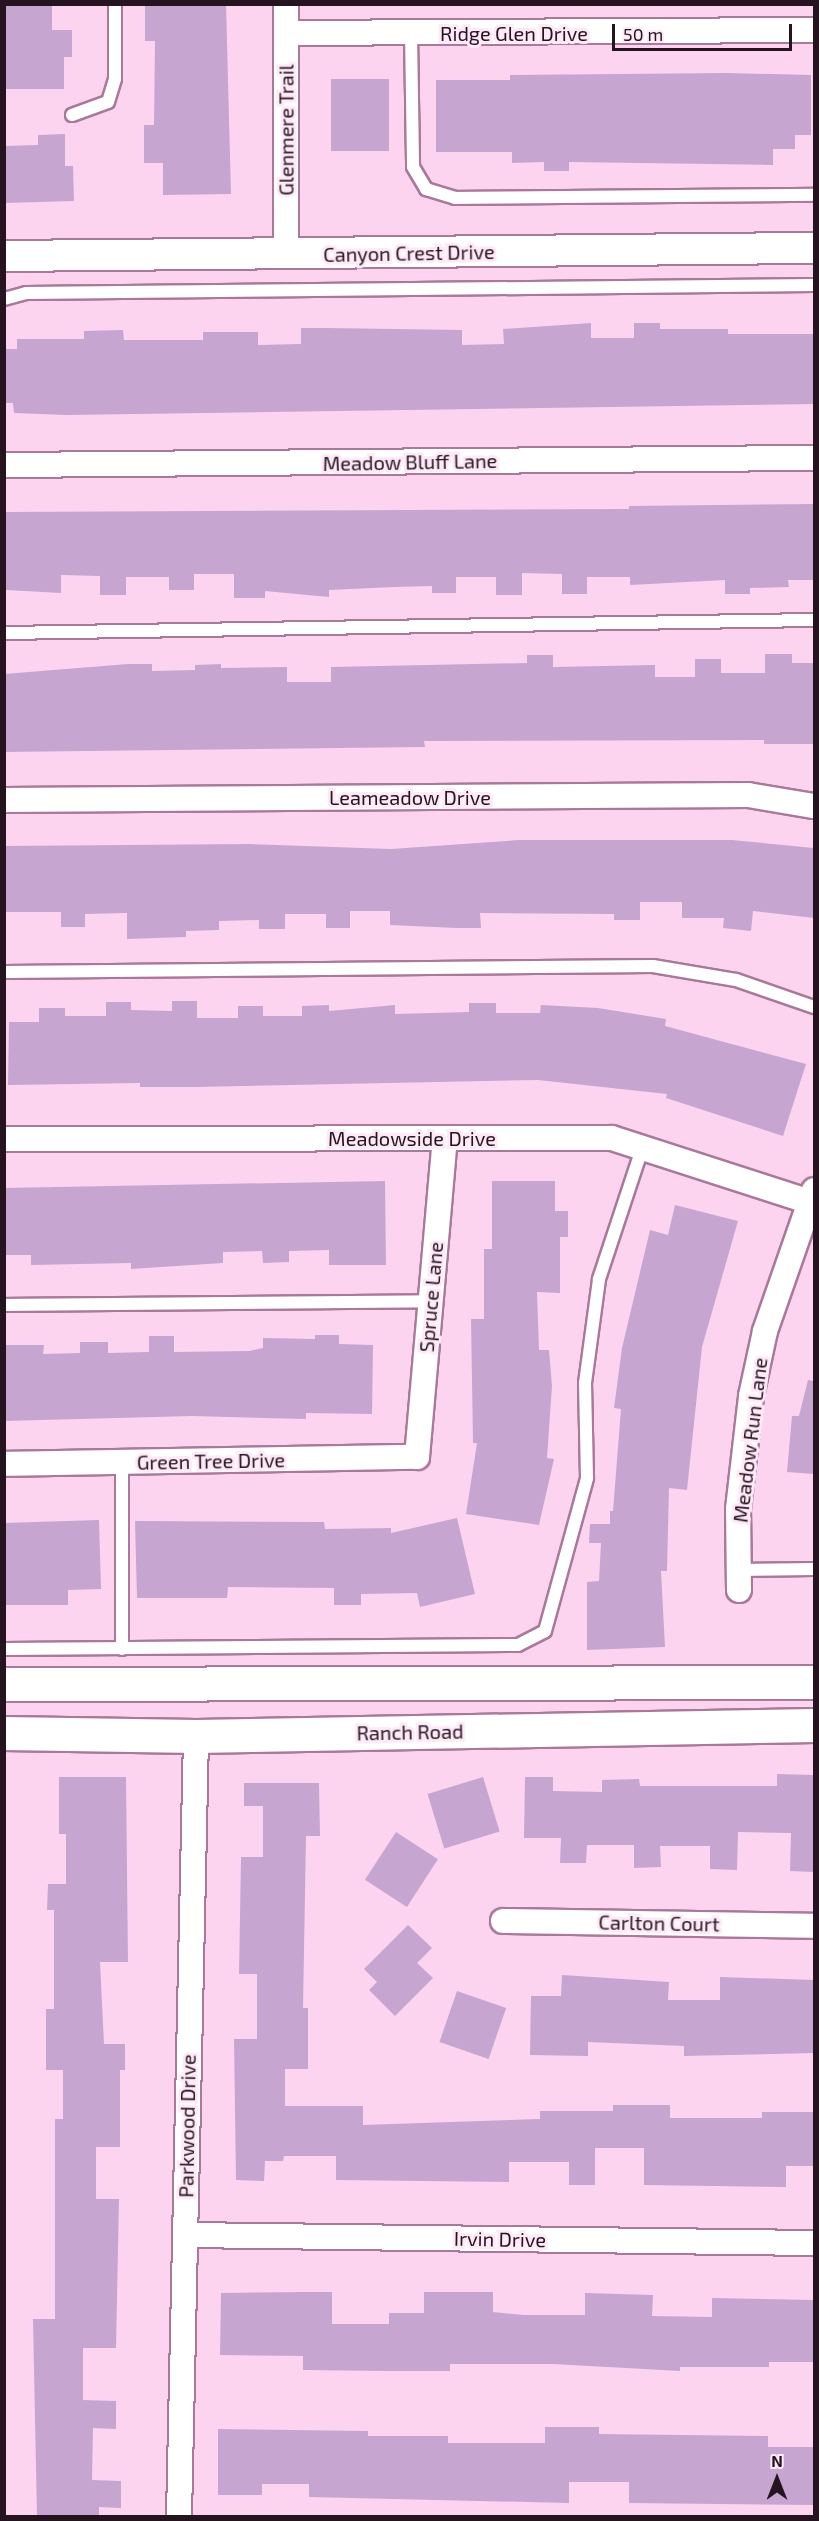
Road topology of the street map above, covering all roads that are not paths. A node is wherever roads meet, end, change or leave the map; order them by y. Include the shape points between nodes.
1 (115, 4) edge
2 (286, 4) edge
3 (814, 30) edge
4 (286, 33) junction
5 (411, 33) junction
6 (72, 115) dead end
7 (814, 195) edge
8 (814, 248) edge
9 (286, 255) junction
10 (4, 256) edge
11 (814, 285) edge
12 (4, 299) edge
13 (814, 458) edge
14 (4, 465) edge
15 (814, 620) edge
16 (4, 633) edge
17 (4, 800) edge
18 (814, 806) edge
19 (4, 972) edge
20 (814, 1007) edge
21 (445, 1138) junction
22 (4, 1139) edge
23 (642, 1149) junction
24 (812, 1196) edge
25 (431, 1301) junction
26 (4, 1305) edge
27 (417, 1457) joint
28 (122, 1462) junction
29 (4, 1464) edge
30 (814, 1569) edge
31 (738, 1580) joint
32 (4, 1649) edge
33 (122, 1649) junction
34 (814, 1682) edge
35 (4, 1684) edge
36 (814, 1725) edge
37 (4, 1733) edge
38 (196, 1736) junction
39 (503, 1921) dead end
40 (814, 1926) edge
41 (185, 2235) junction
42 (814, 2243) edge
43 (179, 2517) edge

1 - 6 lane via 115,79 108,102
2 - 4 street, Glenmere Trail
3 - 5 street, Ridge Glen Drive
4 - 5 street, Ridge Glen Drive
4 - 9 street, Glenmere Trail
5 - 7 lane via 413,167 426,189 454,198
8 - 9 street, Canyon Crest Drive
9 - 10 street, Canyon Crest Drive
11 - 12 lane via 26,293
13 - 14 street, Meadow Bluff Lane
15 - 16 lane
17 - 18 street, Leameadow Drive via 748,795
19 - 20 lane via 653,966 736,980
21 - 22 street, Meadowside Drive
21 - 23 street, Meadowside Drive via 612,1138
21 - 25 street, Spruce Lane
23 - 24 street, Meadowside Drive
23 - 33 lane via 599,1278 585,1383 586,1478 545,1631 518,1645
24 - 31 street, Meadow Run Lane via 765,1331 751,1396 738,1509
25 - 26 lane
25 - 27 street, Spruce Lane
27 - 28 street, Green Tree Drive
28 - 29 street, Green Tree Drive
28 - 33 lane
30 - 31 lane
32 - 33 lane
34 - 35 main road
36 - 38 main road, Ranch Road
37 - 38 main road, Ranch Road
38 - 41 street, Parkwood Drive
39 - 40 street, Carlton Court
41 - 42 street, Irvin Drive
41 - 43 street, Parkwood Drive

